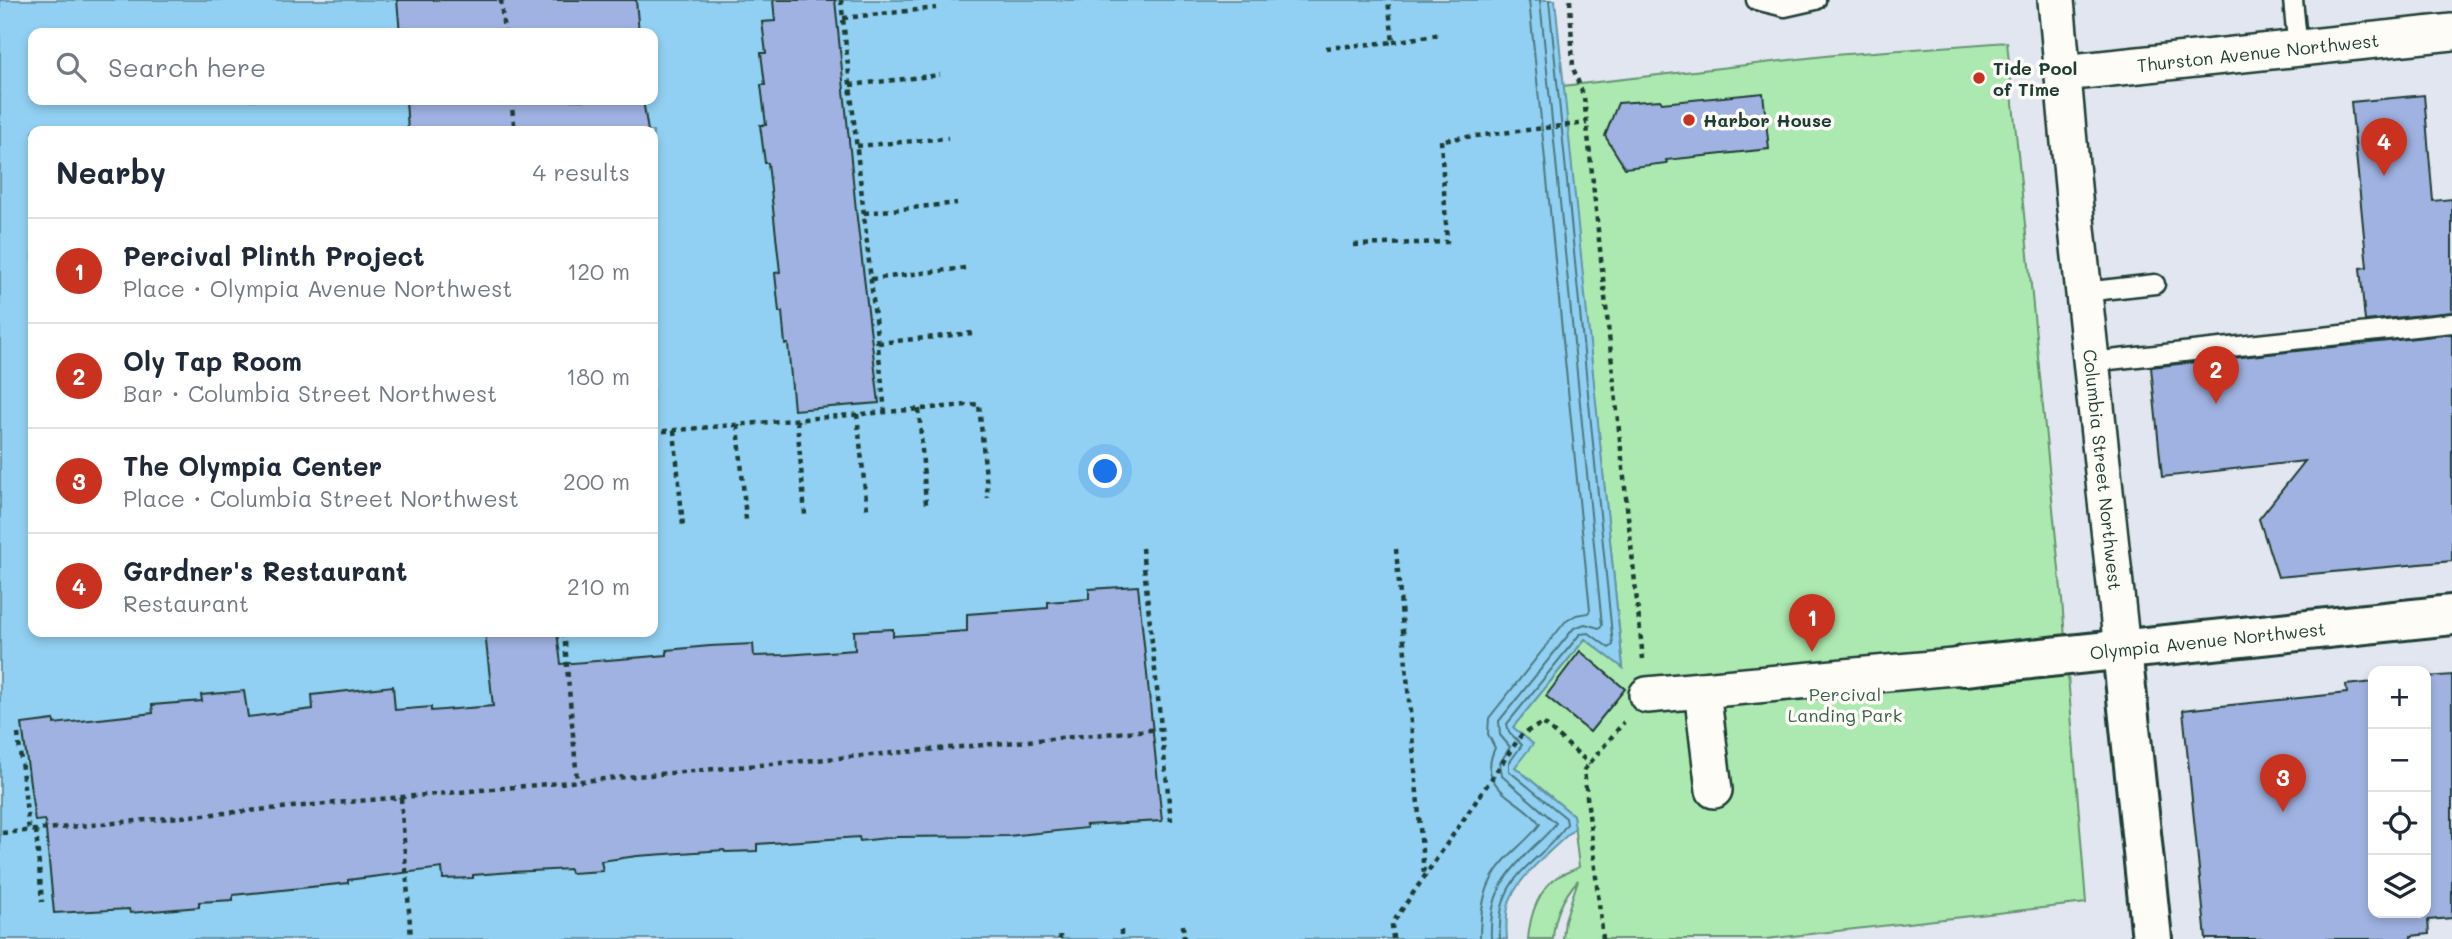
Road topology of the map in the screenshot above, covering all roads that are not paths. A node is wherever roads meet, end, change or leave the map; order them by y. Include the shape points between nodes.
1 (1756, 0) edge
2 (1816, 0) edge
3 (2056, 0) edge
4 (2293, 0) edge
5 (2452, 32) edge
6 (2298, 50) junction
7 (2063, 73) junction
8 (2155, 284) dead end
9 (2084, 292) junction
10 (2452, 323) edge
11 (2091, 362) junction
12 (2452, 615) edge
13 (2122, 650) junction
14 (1964, 666) joint
15 (1702, 690) junction
16 (1647, 695) road end
17 (1714, 790) dead end
18 (2152, 939) edge

1 - 2 lane via 1785,7
3 - 7 street, Columbia Street Northwest
4 - 6 lane
5 - 6 street, Thurston Avenue Northwest
6 - 7 street, Thurston Avenue Northwest
7 - 9 street, Columbia Street Northwest
8 - 9 lane
9 - 11 street, Columbia Street Northwest
10 - 11 lane
11 - 13 street, Columbia Street Northwest
12 - 13 street, Olympia Avenue Northwest
13 - 14 street, Olympia Avenue Northwest
13 - 18 street, Columbia Street Northwest
14 - 15 street
15 - 16 street
15 - 17 street

